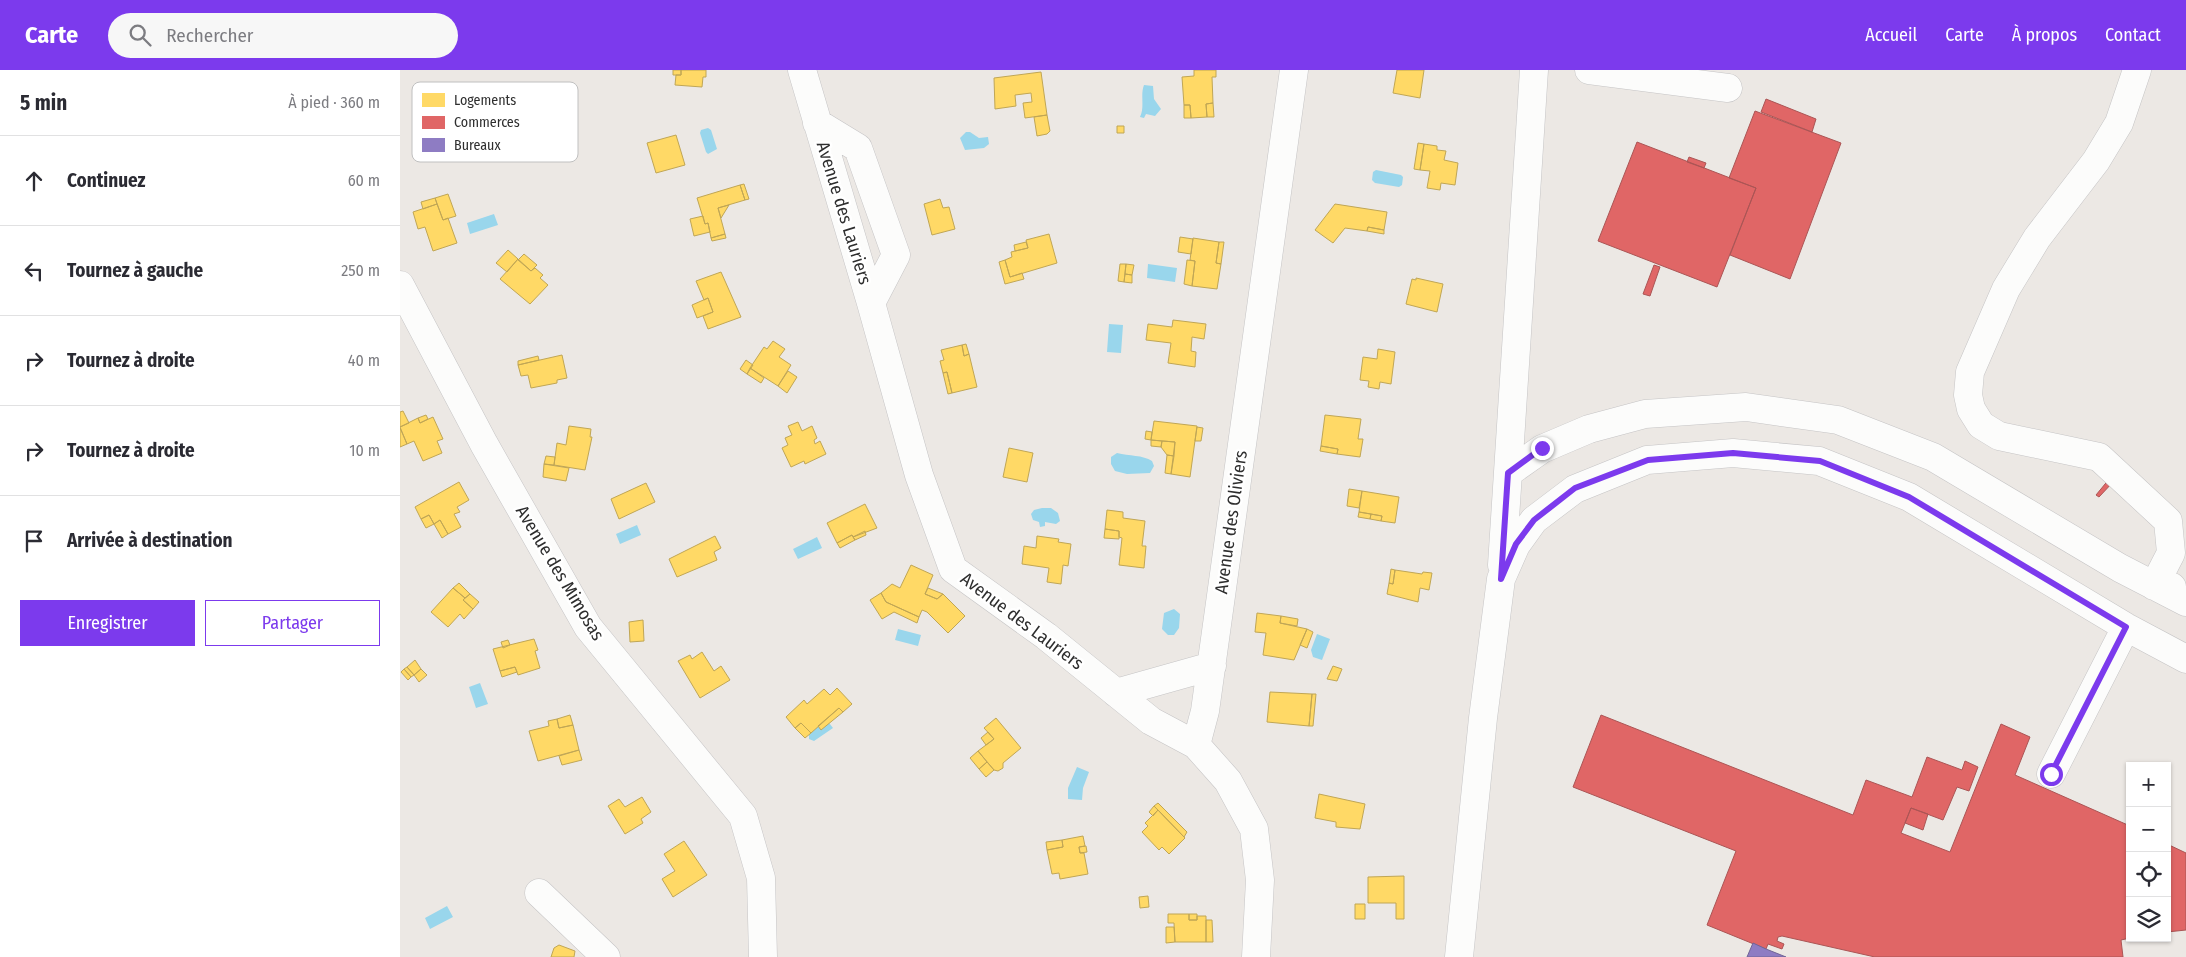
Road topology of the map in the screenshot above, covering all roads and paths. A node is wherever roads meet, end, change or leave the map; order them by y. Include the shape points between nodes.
1 (1294, 70) edge
2 (1534, 70) edge
3 (1589, 70) edge
4 (2137, 70) edge
5 (808, 76) edge
6 (1728, 88) dead end
7 (817, 123) junction
8 (400, 285) edge
9 (871, 303) junction
10 (1508, 473) junction
11 (1501, 579) junction
12 (2154, 586) junction
13 (2186, 588) edge
14 (2186, 602) edge
15 (2126, 627) junction
16 (2186, 659) edge
17 (1212, 666) junction
18 (1116, 693) junction
19 (1196, 745) junction
20 (2051, 774) dead end
21 (539, 894) dead end
22 (606, 957) edge
23 (763, 957) edge
24 (1256, 957) edge
25 (1459, 957) edge

1 - 17 street, Avenue des Oliviers
2 - 10 street
3 - 6 street
4 - 12 street via 2119,123 2006,289 1970,372 1968,395 1981,425 1999,436 2099,456 2168,521 2171,552
5 - 7 street, Avenue des Lauriers
7 - 9 street, Avenue des Lauriers
7 - 9 street, Avenue des Lauriers via 858,148 896,254
8 - 23 street, Avenue des Mimosas via 484,444 588,626 743,816 761,878
9 - 18 street, Avenue des Lauriers via 919,475 953,569 1046,636
10 - 11 street
10 - 12 street via 1542,448 1588,429 1645,414 1746,407 1838,420 1934,457
11 - 15 street via 1516,544 1534,520 1575,488 1648,460 1733,453 1820,461 1909,497
11 - 25 street via 1483,718
12 - 13 street
12 - 14 street
15 - 16 street
15 - 20 street
17 - 18 street
17 - 19 street, Avenue des Oliviers
18 - 19 street, Avenue des Lauriers via 1150,721
19 - 24 street via 1228,781 1254,829 1260,880
21 - 22 street

